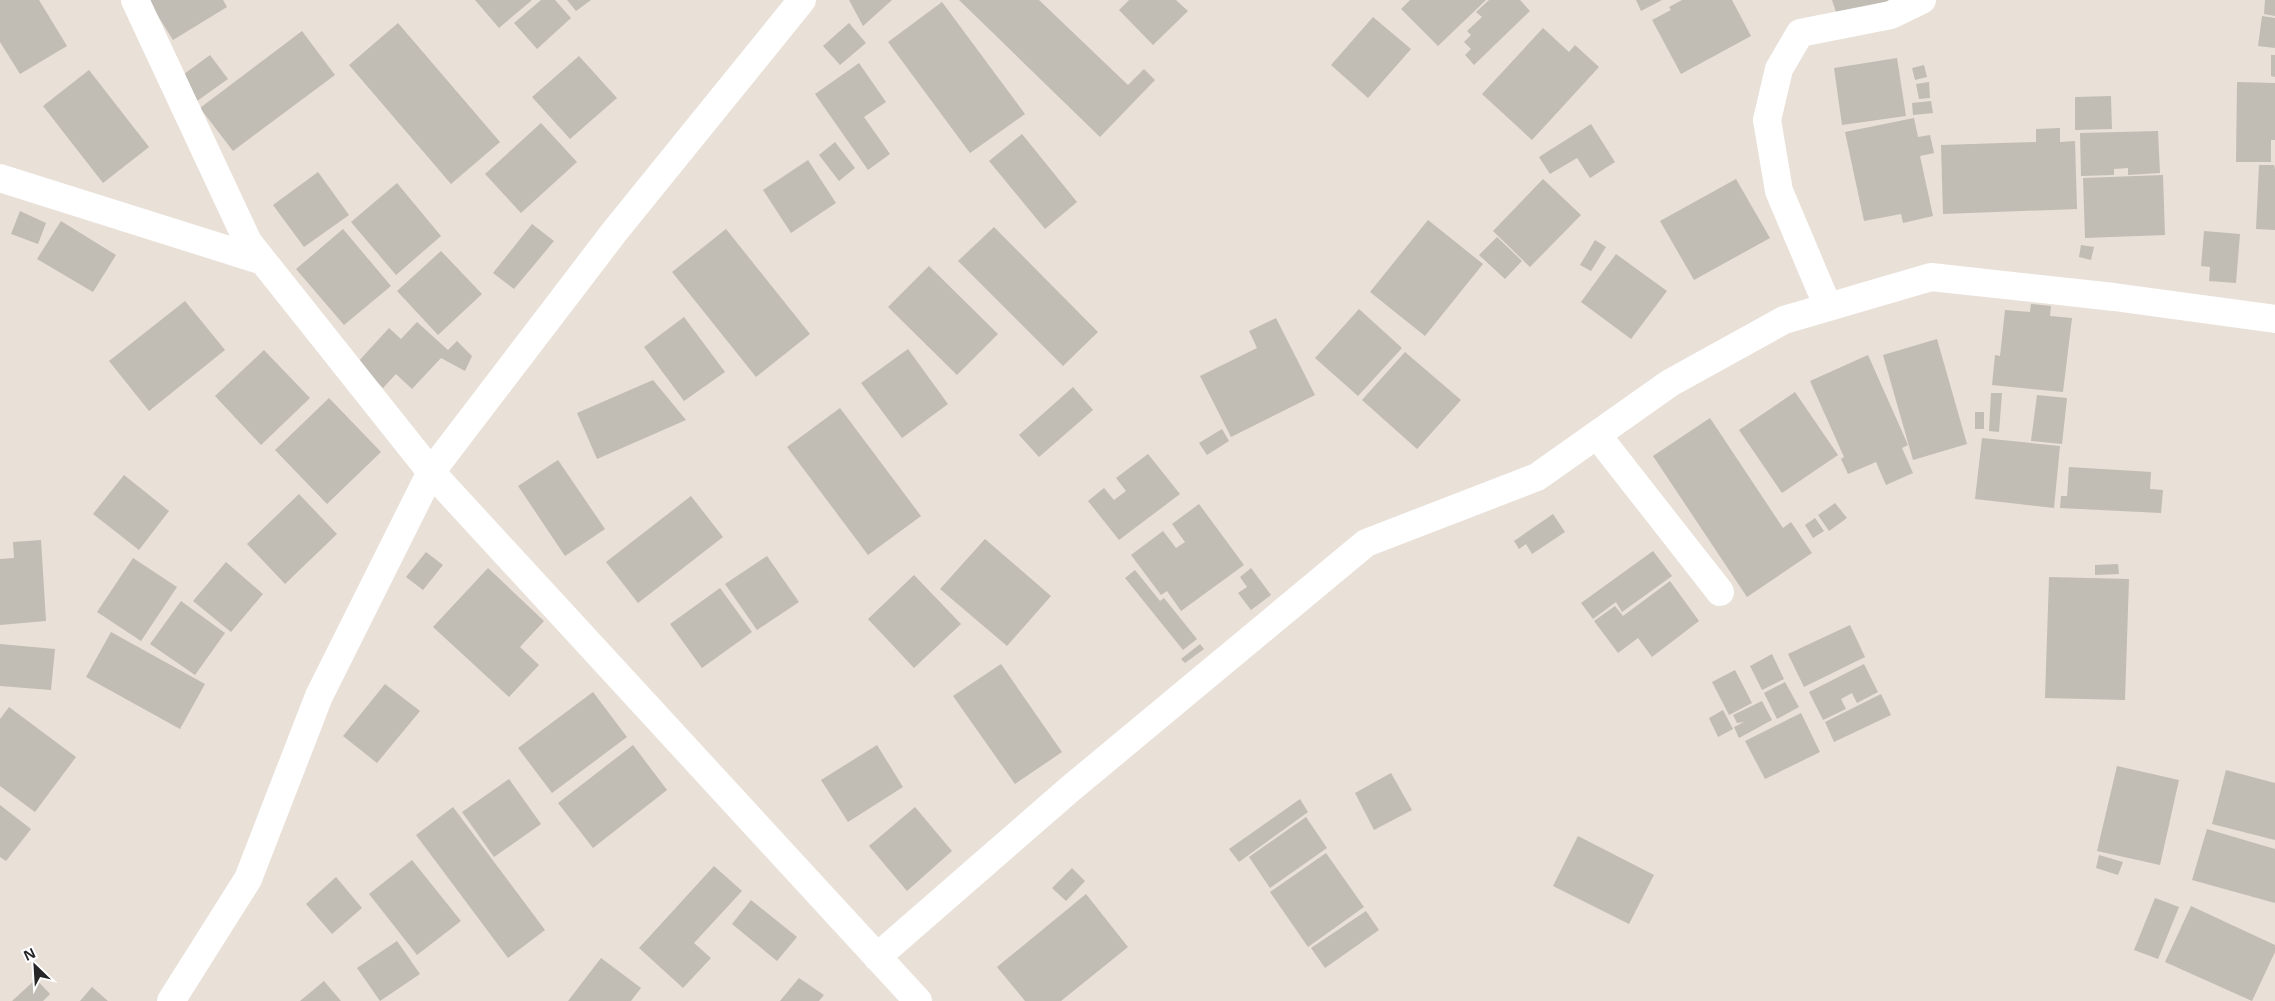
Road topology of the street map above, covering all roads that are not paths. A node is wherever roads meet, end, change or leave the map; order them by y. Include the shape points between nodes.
1 (135, 0) edge
2 (802, 0) edge
3 (1922, 0) edge
4 (0, 178) edge
5 (256, 252) junction
6 (1828, 307) junction
7 (2275, 320) edge
8 (1597, 435) junction
9 (431, 472) junction
10 (1720, 592) dead end
11 (877, 957) junction
12 (171, 1001) edge
13 (918, 1001) edge

1 - 5 street
2 - 9 street via 615,231
3 - 6 street via 1891,15 1800,33 1779,69 1766,120 1779,191
4 - 5 street
5 - 9 street
6 - 7 street via 1931,277 2114,297
6 - 8 street via 1784,320 1670,383
8 - 10 street
8 - 11 street via 1537,477 1366,543 1070,789
9 - 11 street
9 - 12 street via 319,696 248,879
11 - 13 street

